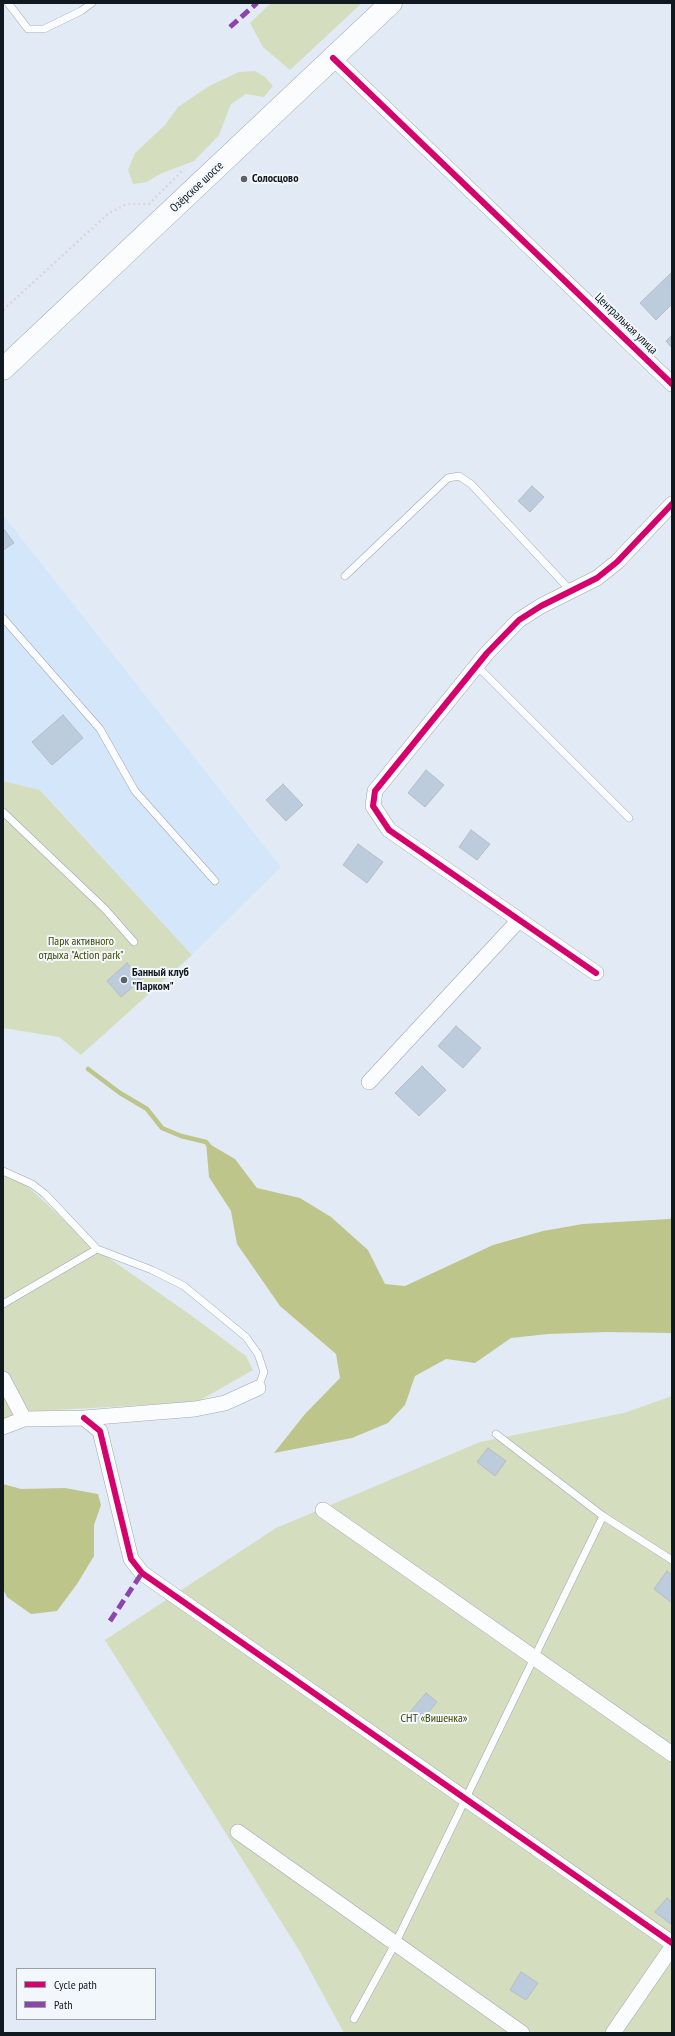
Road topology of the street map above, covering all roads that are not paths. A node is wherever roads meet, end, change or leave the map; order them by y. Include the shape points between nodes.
1 (8, 3) edge
2 (92, 3) edge
3 (391, 3) edge
4 (333, 58) junction
5 (3, 370) edge
6 (672, 384) edge
7 (672, 504) edge
8 (345, 576) dead end
9 (572, 592) junction
10 (3, 618) edge
11 (477, 666) junction
12 (3, 812) edge
13 (629, 818) dead end
14 (215, 881) dead end
15 (519, 920) junction
16 (134, 942) dead end
17 (596, 973) dead end
18 (369, 1082) dead end
19 (3, 1171) edge
20 (97, 1249) junction
21 (3, 1304) edge
22 (3, 1379) edge
23 (258, 1388) joint
24 (84, 1418) junction
25 (24, 1419) junction
26 (3, 1427) edge
27 (496, 1434) dead end
28 (324, 1510) dead end
29 (603, 1516) junction
30 (672, 1560) edge
31 (534, 1659) junction
32 (672, 1754) edge
33 (464, 1800) junction
34 (238, 1832) dead end
35 (672, 1943) edge
36 (395, 1944) junction
37 (672, 1947) edge
38 (354, 2019) dead end
39 (522, 2033) edge
40 (613, 2033) edge

1 - 2 lane via 28,29 44,29
3 - 4 main road, Озёрское шоссе
4 - 5 main road, Озёрское шоссе
4 - 6 street, Центральная улица
7 - 9 street via 617,562 597,578
8 - 9 lane via 448,478 459,476 471,484
9 - 11 street via 541,606 519,620
10 - 14 lane via 100,729 135,791
11 - 13 lane
11 - 15 street via 375,790 373,806 389,830
12 - 16 lane via 105,909
15 - 17 street
15 - 18 street
19 - 20 lane via 32,1184
20 - 21 lane
20 - 23 lane via 152,1270 184,1286 246,1337 258,1354 264,1372
22 - 25 street
23 - 24 street via 225,1403 195,1410
24 - 25 street
24 - 33 street via 100,1431 131,1559 142,1574
25 - 26 street
27 - 29 lane
28 - 31 street
29 - 30 lane
29 - 31 lane
31 - 32 street
31 - 33 lane
33 - 35 street
33 - 36 lane
34 - 36 street
36 - 38 lane
36 - 39 street
37 - 40 street

